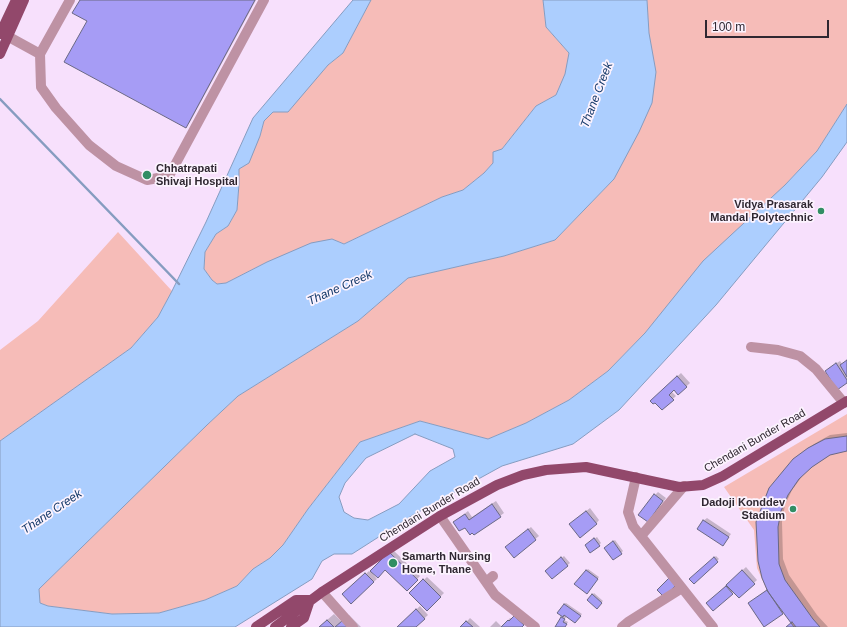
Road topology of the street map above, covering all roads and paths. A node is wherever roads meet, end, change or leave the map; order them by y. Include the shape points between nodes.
1 (16, 0) edge
2 (24, 0) edge
3 (70, 0) edge
4 (264, 0) edge
5 (0, 16) edge
6 (4, 35) edge
7 (0, 54) edge
8 (40, 54) junction
9 (751, 347) dead end
10 (846, 402) edge
11 (636, 477) junction
12 (684, 486) junction
13 (440, 516) junction
14 (641, 536) junction
15 (682, 588) junction
16 (322, 592) junction
17 (310, 600) junction
18 (627, 625) edge
19 (256, 627) edge
20 (275, 627) edge
21 (291, 627) edge
22 (354, 627) edge
23 (535, 627) edge
24 (713, 627) edge

1 - 5 main road
1 - 6 main road
2 - 6 main road
3 - 8 street
4 - 8 street via 169,176 147,180 116,166 89,145 41,87
6 - 7 main road
6 - 8 street
9 - 10 street via 800,356 816,369
10 - 12 main road, Chendani Bunder Road via 723,476 703,485
11 - 12 main road, Chendani Bunder Road
11 - 13 main road, Chendani Bunder Road via 586,467 546,470 522,475 497,485
11 - 14 street via 628,512 633,526
12 - 14 street
13 - 16 main road, Chendani Bunder Road
13 - 23 street via 490,579 495,595
14 - 15 street
15 - 18 street
15 - 24 street
16 - 17 main road, Chendani Bunder Road
16 - 22 street
17 - 19 main road via 296,600
17 - 20 main road, Chendani Bunder Road
17 - 21 main road via 304,618

